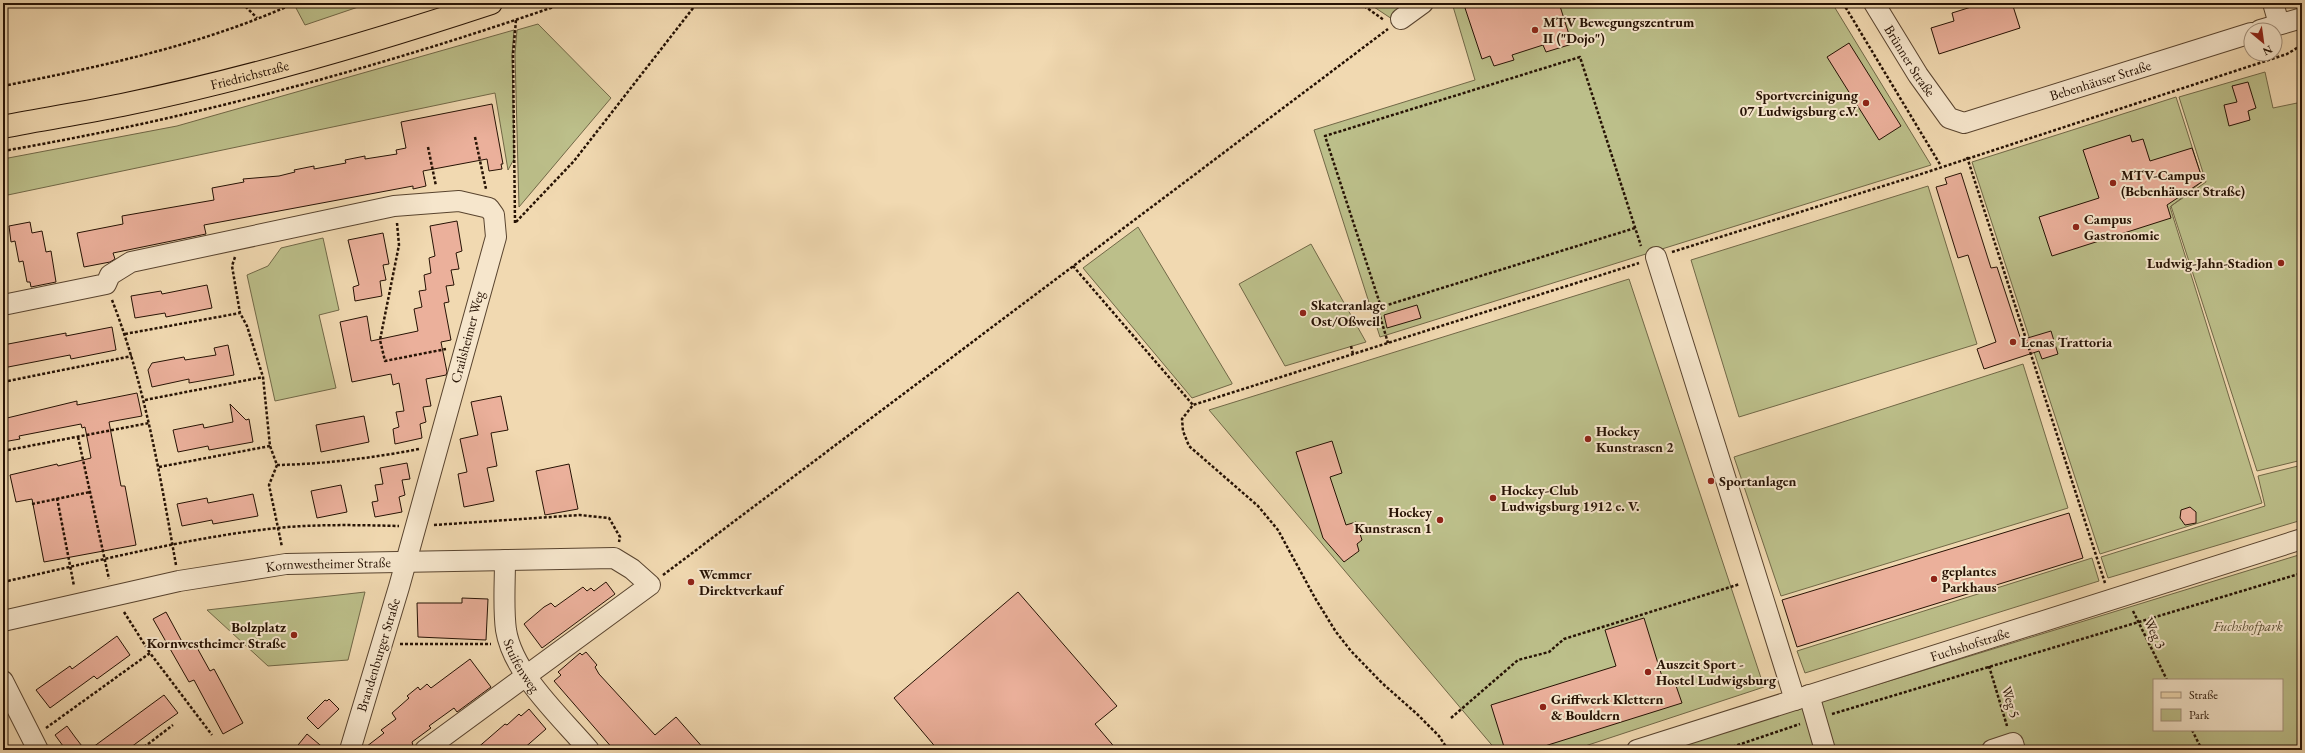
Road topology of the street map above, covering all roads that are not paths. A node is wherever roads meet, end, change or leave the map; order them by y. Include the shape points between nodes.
1 (491, 3) edge
2 (1423, 3) edge
3 (1874, 3) edge
4 (2273, 3) edge
5 (2302, 18) edge
6 (1393, 22) road end
7 (2278, 22) edge
8 (2283, 23) edge
9 (2243, 36) edge
10 (1949, 118) joint
11 (3, 127) edge
12 (1651, 259) road end
13 (3, 305) edge
14 (2302, 539) edge
15 (406, 560) junction
16 (505, 560) junction
17 (3, 621) edge
18 (527, 676) junction
19 (3, 681) edge
20 (1802, 698) junction
21 (34, 744) edge
22 (2014, 747) edge
23 (350, 750) edge
24 (425, 750) edge
25 (588, 750) edge
26 (1637, 750) edge
27 (1826, 750) edge
28 (1992, 750) edge

1 - 11 main road, Friedrichstraße via 342,50 226,81 121,105
2 - 6 street
3 - 10 street, Brünner Straße via 1918,75
4 - 7 street
5 - 8 street
9 - 10 street, Bebenhäuser Straße via 1979,119 1964,123
12 - 20 street
13 - 15 street, Crailsheimer Weg via 106,284 110,275 131,262 394,206 439,201 474,203 490,208 494,215 496,237
14 - 20 street, Fuchshofstraße
15 - 16 street, Kornwestheimer Straße
15 - 17 street, Kornwestheimer Straße via 286,564 112,594
15 - 23 street, Brandenburger Straße
16 - 18 street, Stuifenweg via 506,624 509,641 518,663
16 - 18 street, Kornwestheimer Straße via 614,558 650,585
18 - 24 street
18 - 25 street, Stuifenweg
19 - 21 street
20 - 26 street, Fuchshofstraße
20 - 27 street via 1816,719
22 - 28 street

